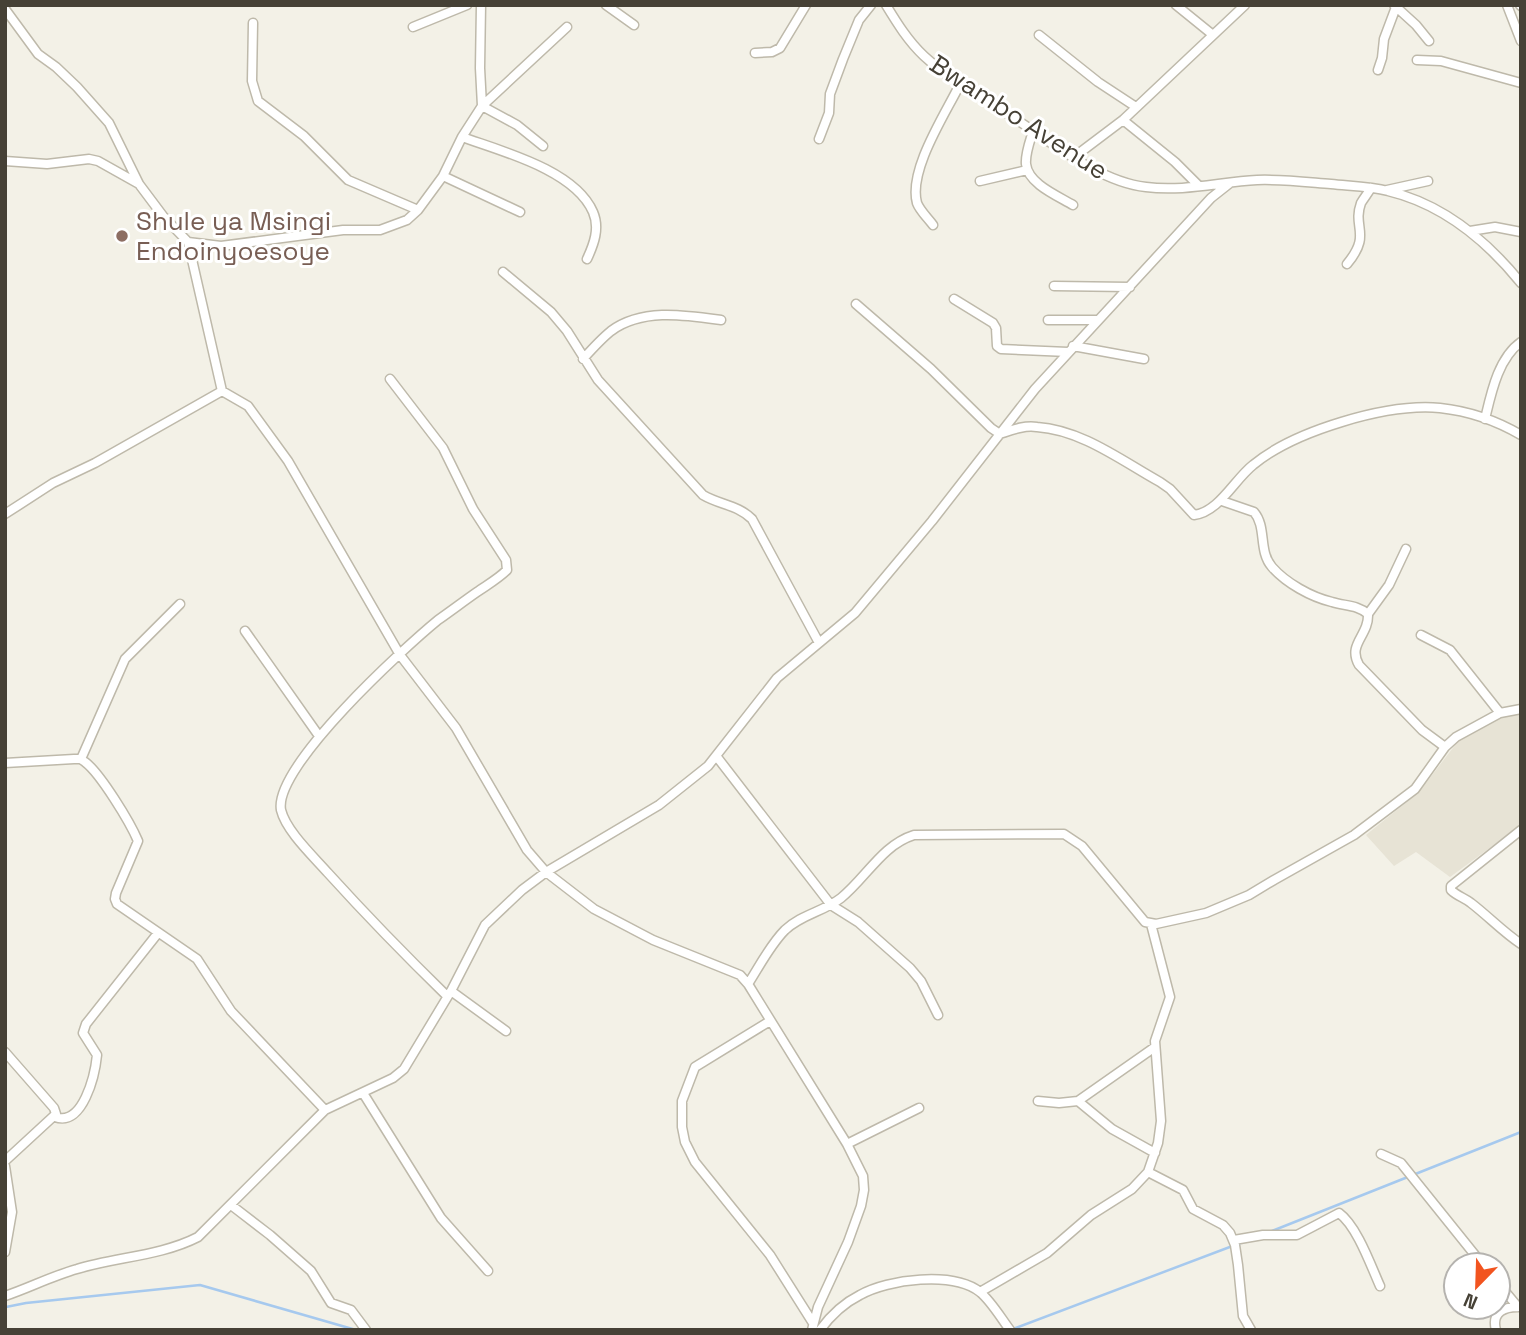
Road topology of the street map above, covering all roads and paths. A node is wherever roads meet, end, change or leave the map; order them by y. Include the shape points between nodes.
1 (467, 5) edge
2 (481, 5) edge
3 (606, 5) edge
4 (806, 5) edge
5 (871, 5) edge
6 (886, 5) edge
7 (1176, 5) edge
8 (1245, 5) edge
9 (1507, 5) edge
10 (1395, 6) edge
11 (5, 9) edge
12 (253, 23) dead end
13 (634, 24) dead end
14 (413, 27) dead end
15 (567, 27) dead end
16 (1040, 35) dead end
17 (1213, 35) junction
18 (1429, 41) dead end
19 (1521, 41) edge
20 (755, 53) dead end
21 (1417, 61) dead end
22 (1378, 70) dead end
23 (1521, 83) edge
24 (960, 84) junction
25 (482, 106) junction
26 (1136, 107) junction
27 (1123, 120) junction
28 (1033, 131) junction
29 (462, 137) junction
30 (819, 139) dead end
31 (543, 146) dead end
32 (1074, 157) junction
33 (5, 161) edge
34 (1027, 170) junction
35 (443, 176) junction
36 (981, 181) dead end
37 (1428, 181) dead end
38 (1230, 183) junction
39 (139, 184) junction
40 (1199, 187) junction
41 (1371, 188) junction
42 (1386, 190) junction
43 (1073, 205) dead end
44 (418, 210) junction
45 (520, 212) dead end
46 (933, 225) dead end
47 (1470, 231) junction
48 (1521, 232) edge
49 (188, 242) junction
50 (587, 259) dead end
51 (1347, 264) dead end
52 (503, 272) dead end
53 (1521, 283) edge
54 (1054, 286) dead end
55 (1130, 286) junction
56 (954, 299) dead end
57 (856, 304) dead end
58 (720, 320) dead end
59 (1048, 320) dead end
60 (1097, 320) junction
61 (1521, 342) edge
62 (1070, 349) junction
63 (583, 359) junction
64 (1144, 359) dead end
65 (390, 379) dead end
66 (222, 391) junction
67 (1485, 419) junction
68 (1000, 434) junction
69 (1521, 435) edge
70 (1222, 501) junction
71 (5, 514) edge
72 (1406, 550) dead end
73 (180, 604) dead end
74 (1368, 614) junction
75 (245, 631) dead end
76 (1421, 635) dead end
77 (818, 641) junction
78 (400, 655) junction
79 (1521, 709) edge
80 (1500, 713) junction
81 (319, 736) junction
82 (1445, 747) junction
83 (717, 757) junction
84 (81, 759) junction
85 (5, 763) edge
86 (1521, 830) edge
87 (546, 872) junction
88 (831, 905) junction
89 (1151, 924) junction
90 (158, 933) junction
91 (1521, 944) edge
92 (748, 984) junction
93 (449, 994) junction
94 (938, 1015) dead end
95 (770, 1021) junction
96 (506, 1031) dead end
97 (1155, 1047) junction
98 (5, 1052) edge
99 (363, 1093) junction
100 (1038, 1101) dead end
101 (1078, 1101) junction
102 (919, 1108) dead end
103 (325, 1110) junction
104 (55, 1117) junction
105 (847, 1144) junction
106 (1154, 1153) junction
107 (1381, 1154) dead end
108 (5, 1164) edge
109 (1148, 1172) junction
110 (231, 1205) junction
111 (1234, 1240) junction
112 (1472, 1251) edge
113 (5, 1252) edge
114 (488, 1271) dead end
115 (1380, 1286) dead end
116 (980, 1292) junction
117 (5, 1296) edge
118 (1519, 1307) edge
119 (815, 1328) edge
120 (366, 1330) edge
121 (1010, 1330) edge
122 (1251, 1330) edge
123 (1496, 1330) edge

1 - 14 street
2 - 25 street
3 - 13 street
4 - 20 street via 780,48
5 - 30 street via 859,20 843,59
6 - 24 street, Bwambo Avenue via 922,53
7 - 17 street
8 - 17 street
9 - 19 street
10 - 18 street
10 - 22 street
11 - 39 street via 38,54 77,87 109,123
12 - 44 street via 252,81 258,101 304,136 348,180
15 - 25 street
16 - 26 street
17 - 26 street
21 - 23 street via 1441,61
24 - 28 street, Bwambo Avenue
24 - 46 street via 917,179 917,202
25 - 29 street
25 - 31 street
26 - 27 street
27 - 32 street
27 - 40 street
28 - 32 street, Bwambo Avenue
28 - 34 street
29 - 35 street
29 - 50 street via 542,167 581,195 594,213 596,225
32 - 40 street, Bwambo Avenue via 1136,186
33 - 39 street via 47,164 89,159
34 - 36 street
34 - 43 street
35 - 44 street
35 - 45 street
37 - 42 street
38 - 40 street, Bwambo Avenue
38 - 41 street, Bwambo Avenue via 1277,181
38 - 55 street
39 - 49 street
41 - 42 street, Bwambo Avenue
41 - 51 street via 1360,209 1360,244
42 - 47 street, Bwambo Avenue via 1429,205
44 - 49 street via 407,220 380,230 343,230 220,246
47 - 48 street via 1495,227
47 - 53 street, Bwambo Avenue
49 - 66 street
52 - 63 street via 551,312
54 - 55 street
55 - 60 street
56 - 62 street via 993,323 1001,349
57 - 68 street
58 - 63 street via 661,315 641,318 611,331
59 - 60 street
60 - 62 street
61 - 67 street via 1501,369
62 - 64 street
62 - 68 street
63 - 77 street via 703,495 752,519
65 - 78 street via 438,440 508,568
66 - 71 street
66 - 78 street via 248,407 288,461
67 - 69 street
67 - 70 street via 1451,410 1415,408 1322,429 1262,458 1231,486
68 - 70 street via 1038,426 1082,439 1160,482 1194,515
68 - 77 street via 855,613
70 - 74 street via 1254,512 1266,558 1287,581
72 - 74 street
73 - 84 street via 125,659
74 - 82 street via 1355,649 1359,665 1422,730
75 - 81 street
76 - 80 street via 1450,650
77 - 83 street via 777,678
78 - 81 street
78 - 87 street via 456,728 527,850
79 - 80 street
80 - 82 street
81 - 93 street via 286,787 281,807 285,819 365,913
82 - 89 street via 1415,789 1354,835 1249,895 1206,913
83 - 87 street via 659,806
83 - 88 street
84 - 85 street
84 - 90 street via 98,777 138,841 114,899
86 - 91 street via 1451,887
87 - 92 street via 594,909 653,940 734,972
87 - 93 street via 485,925
88 - 89 street via 904,838 1056,833 1082,846 1136,913
88 - 92 street via 804,915 782,933
88 - 94 street via 858,922 910,968
89 - 97 street via 1170,997
90 - 103 street via 197,959 231,1011
90 - 104 street via 84,1028 97,1055 91,1081 77,1111 66,1119
92 - 95 street
93 - 96 street
93 - 99 street via 404,1069
95 - 105 street
95 - 119 street via 695,1067 682,1101 682,1127 695,1163 770,1255
97 - 101 street
97 - 106 street via 1161,1121
98 - 104 street via 54,1108
99 - 103 street
99 - 114 street via 441,1218
100 - 101 street
101 - 106 street via 1120,1134
102 - 105 street
103 - 110 street
104 - 108 street
105 - 119 street via 863,1176 864,1190
106 - 109 street
107 - 112 street via 1406,1168
108 - 113 street via 12,1212
109 - 111 street via 1183,1190 1193,1209 1223,1225
109 - 116 street via 1047,1252
110 - 117 street via 186,1244 78,1269
110 - 120 street via 305,1265 331,1303 351,1310
111 - 115 street via 1297,1235 1339,1213 1365,1252
111 - 122 street via 1243,1316
116 - 119 street via 944,1280 891,1284 847,1303
116 - 121 street
118 - 123 street via 1496,1314

